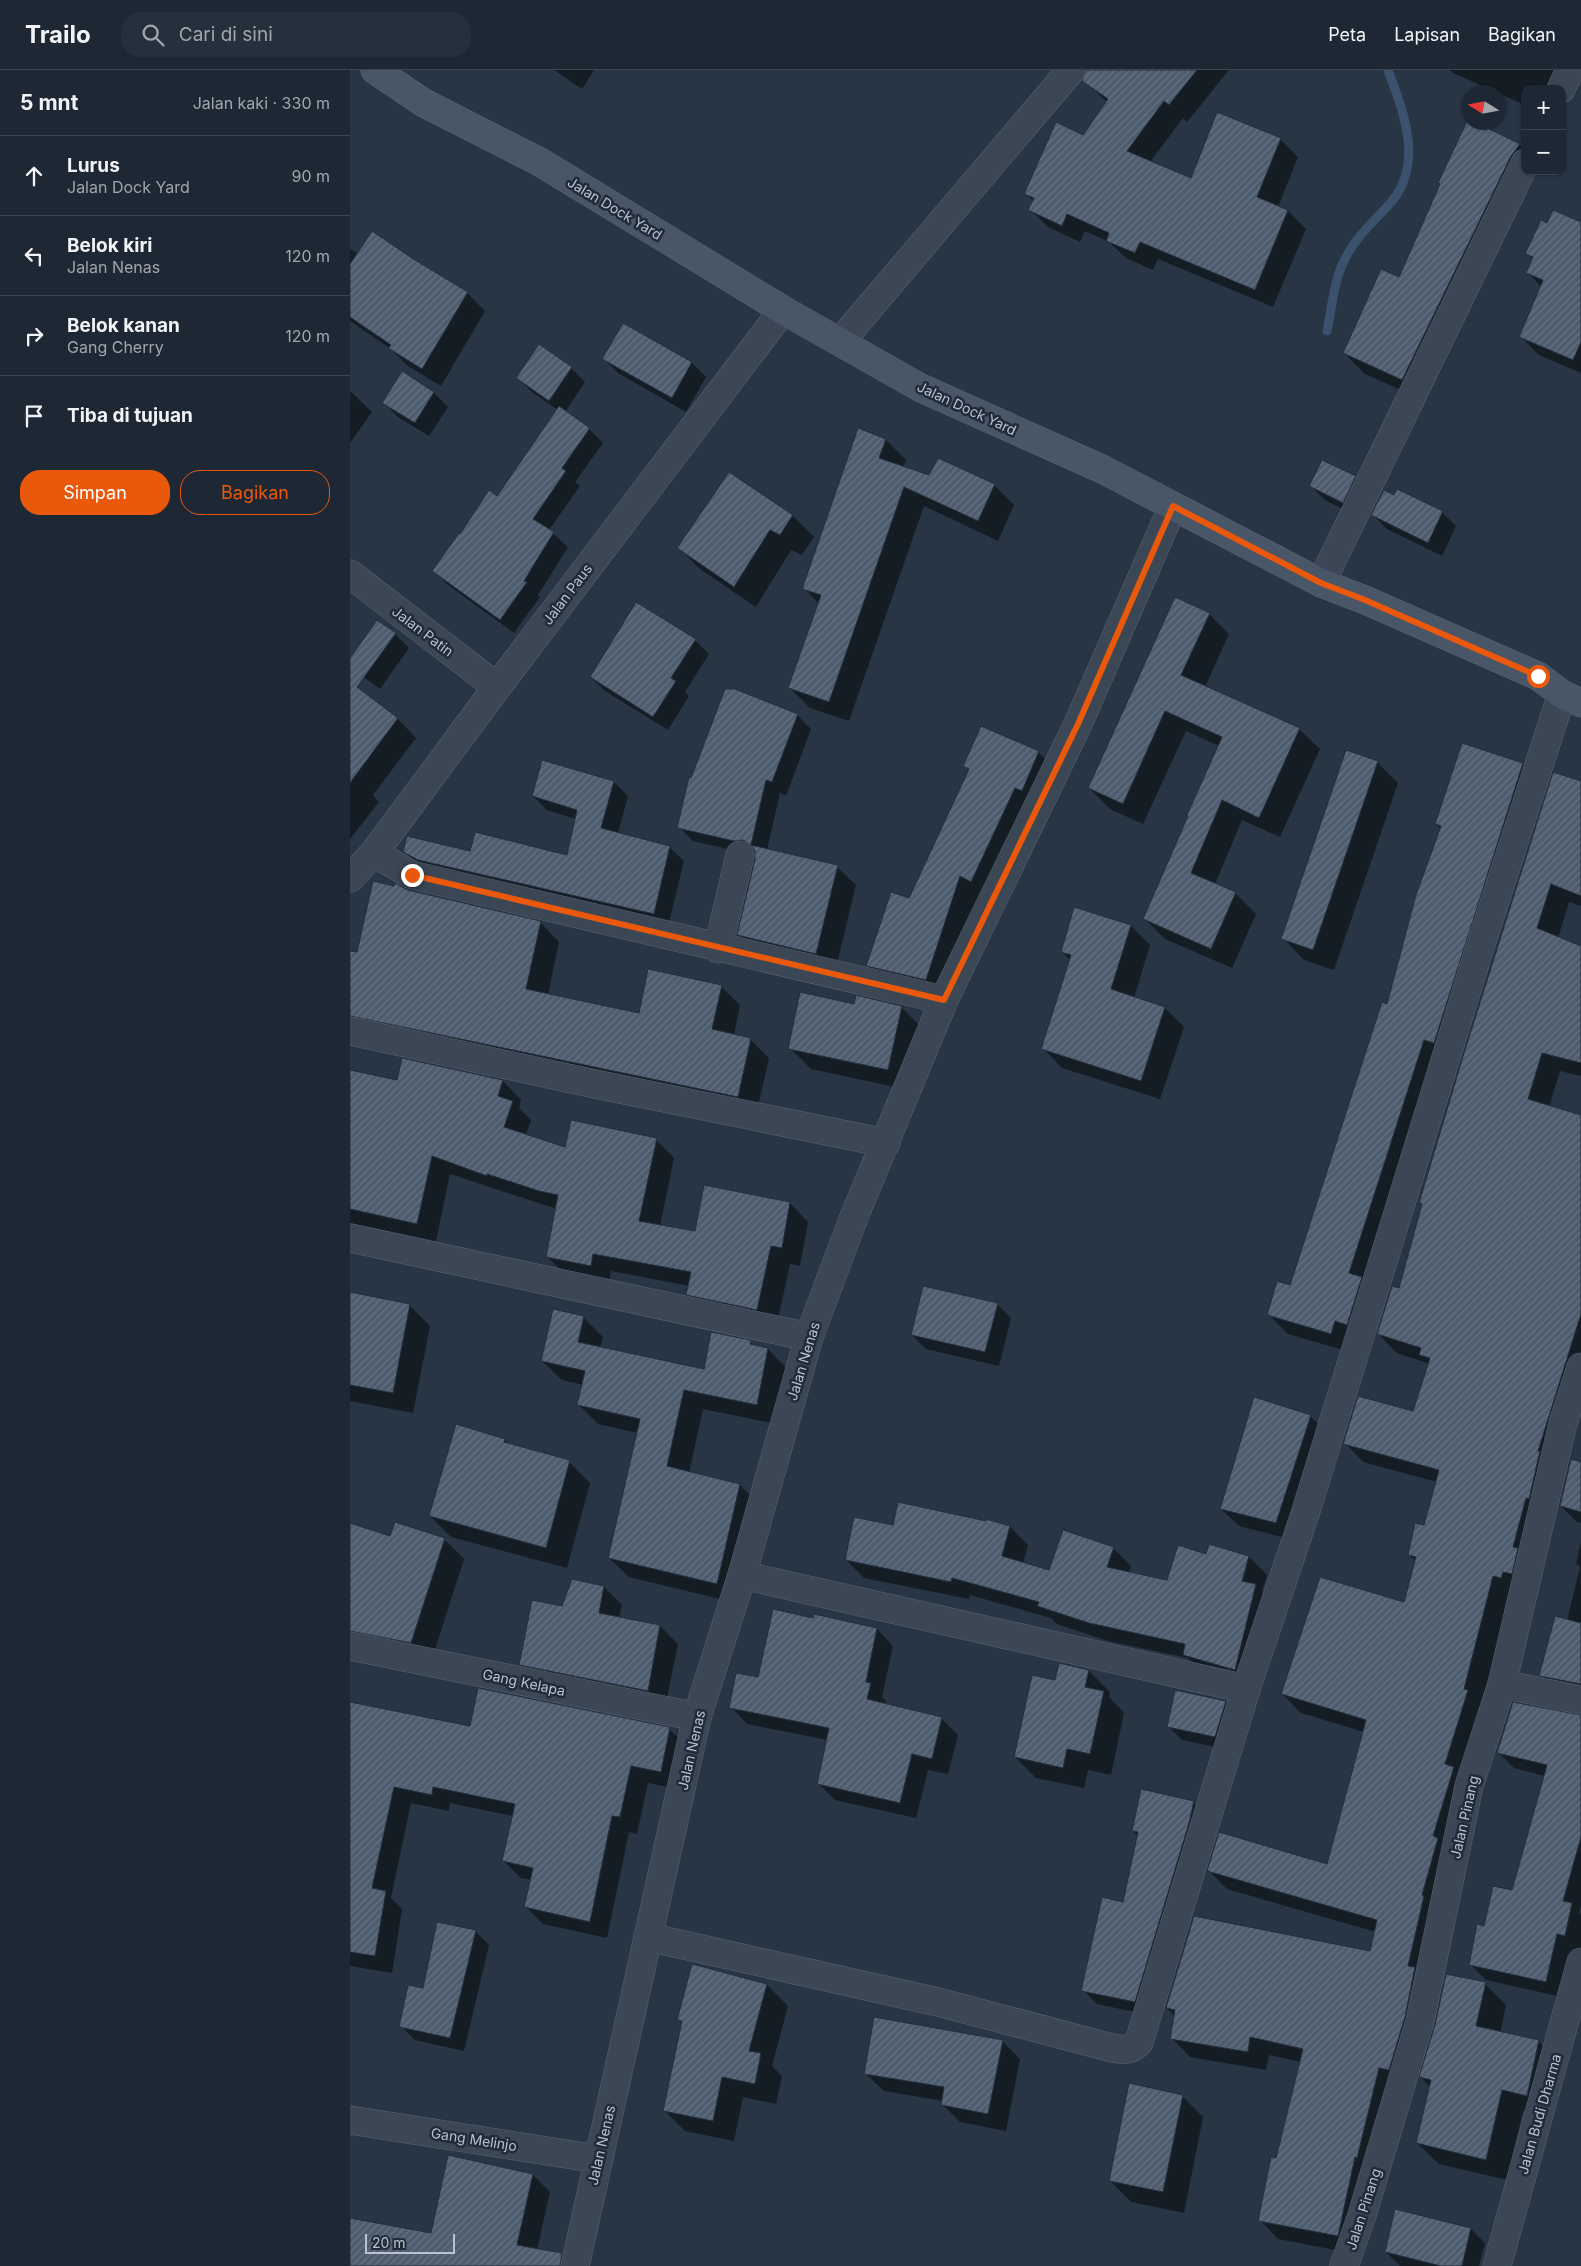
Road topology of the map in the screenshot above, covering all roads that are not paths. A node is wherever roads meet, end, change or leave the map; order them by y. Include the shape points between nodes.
1 (375, 70) edge
2 (1071, 70) edge
3 (1570, 70) edge
4 (1562, 85) edge
5 (1521, 171) edge
6 (783, 310) junction
7 (840, 342) junction
8 (1173, 506) junction
9 (350, 574) edge
10 (1321, 583) junction
11 (497, 687) junction
12 (1572, 698) edge
13 (374, 853) junction
14 (740, 855) dead end
15 (350, 878) edge
16 (718, 949) junction
17 (944, 1000) junction
18 (350, 1031) edge
19 (886, 1143) junction
20 (350, 1238) edge
21 (808, 1337) junction
22 (1581, 1367) edge
23 (742, 1575) junction
24 (350, 1646) edge
25 (1502, 1684) junction
26 (1246, 1689) junction
27 (1581, 1700) edge
28 (697, 1718) junction
29 (648, 1937) junction
30 (1581, 1962) edge
31 (350, 2120) edge
32 (598, 2158) junction
33 (575, 2266) edge
34 (1344, 2266) edge
35 (1497, 2266) edge

1 - 6 street, Jalan Dock Yard via 424,103 540,162
2 - 7 street
3 - 4 street
5 - 10 street
6 - 7 street, Jalan Dock Yard
6 - 11 street, Jalan Paus
7 - 8 street, Jalan Dock Yard via 921,388 1102,469
8 - 10 street, Jalan Dock Yard
8 - 17 street, Jalan Nenas via 1078,724
9 - 11 street, Jalan Patin
10 - 12 street, Jalan Dock Yard via 1538,676
11 - 13 street, Jalan Paus
12 - 26 street via 1478,953 1304,1514
13 - 15 street, Jalan Paus
13 - 16 street via 412,875
14 - 16 street
16 - 17 street
17 - 19 street, Jalan Nenas
18 - 19 street
19 - 21 street, Jalan Nenas
20 - 21 street
21 - 23 street, Jalan Nenas
22 - 25 street, Jalan Pinang via 1563,1423
23 - 26 street
23 - 28 street, Jalan Nenas
24 - 28 street, Gang Kelapa
25 - 27 street
25 - 34 street, Jalan Pinang via 1469,1786 1420,2021
26 - 29 street via 1148,2020 1133,2048 1112,2048 938,2002
28 - 29 street, Jalan Nenas
29 - 32 street, Jalan Nenas
30 - 35 street, Jalan Budi Dharma
31 - 32 street, Gang Melinjo
32 - 33 street, Jalan Nenas

